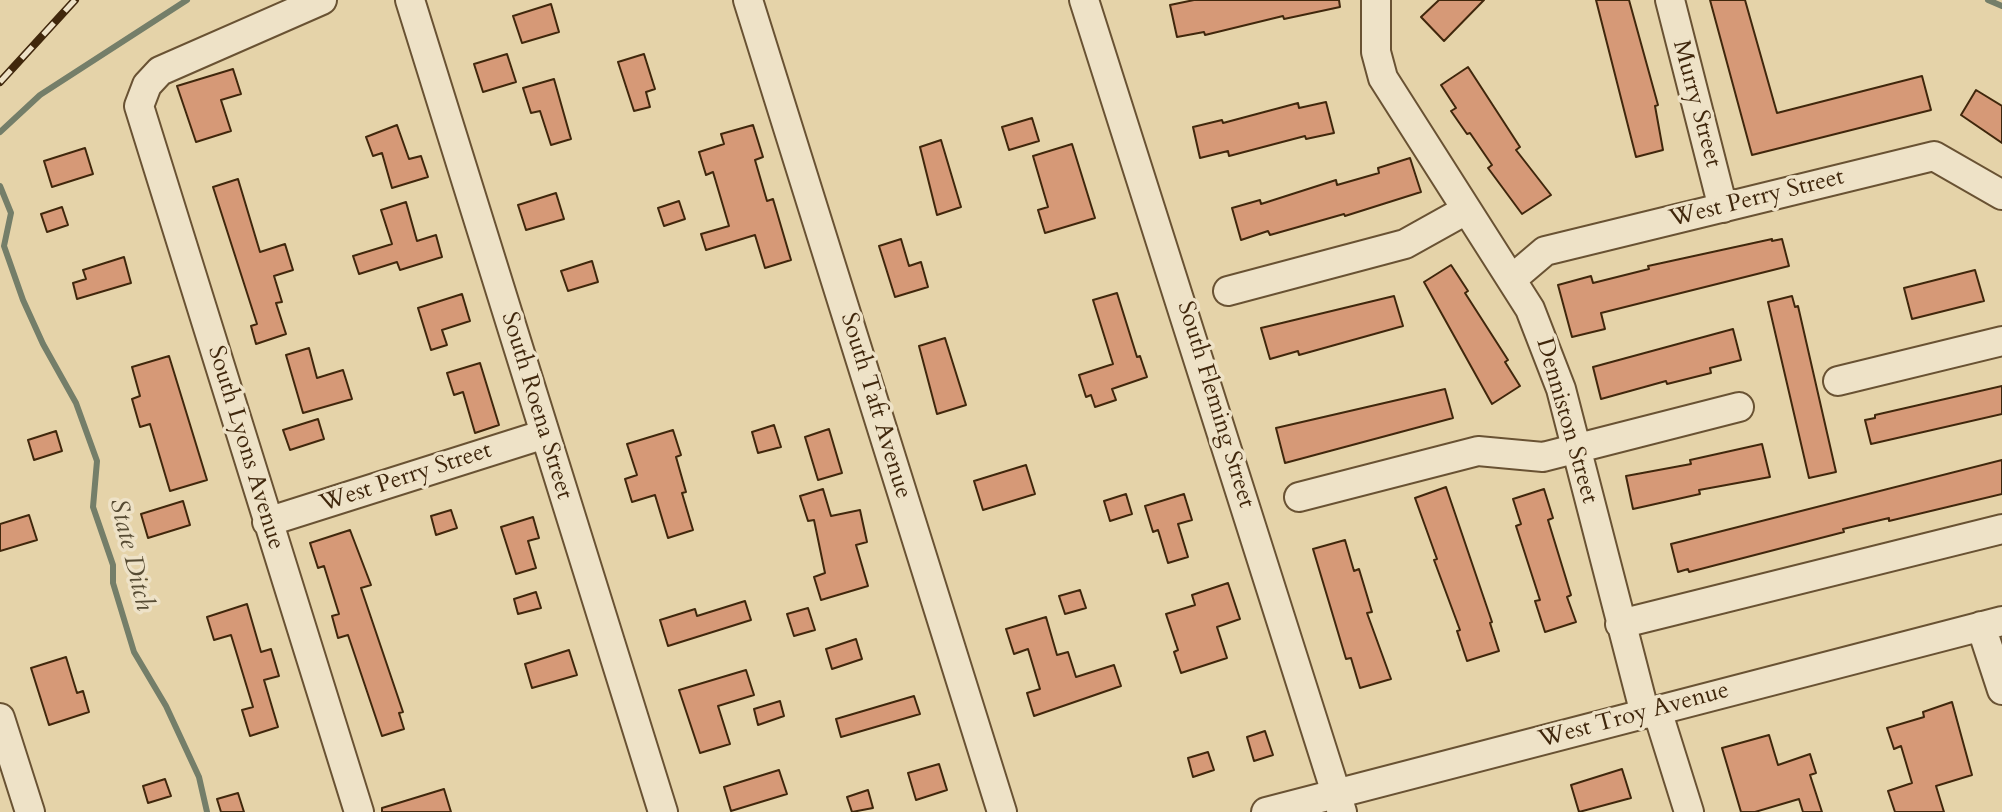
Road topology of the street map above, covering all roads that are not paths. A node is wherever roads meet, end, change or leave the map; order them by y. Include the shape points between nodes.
1 (322, 0) edge
2 (410, 0) edge
3 (748, 0) edge
4 (1084, 0) edge
5 (1376, 0) edge
6 (1670, 0) edge
7 (2002, 195) edge
8 (1724, 208) junction
9 (1466, 210) junction
10 (1512, 279) junction
11 (1228, 291) dead end
12 (2002, 341) edge
13 (1838, 381) dead end
14 (1740, 407) dead end
15 (545, 434) junction
16 (1575, 448) junction
17 (1299, 497) dead end
18 (267, 522) junction
19 (2002, 529) edge
20 (1992, 623) edge
21 (1620, 624) junction
22 (2002, 690) edge
23 (1651, 712) junction
24 (0, 718) edge
25 (1340, 803) edge
26 (30, 812) edge
27 (359, 812) edge
28 (663, 812) edge
29 (1002, 812) edge
30 (1266, 812) edge
31 (1689, 812) edge

1 - 18 street, South Lyons Avenue via 160,71 147,85 139,106
2 - 15 street, South Roena Street
3 - 29 street, South Taft Avenue
4 - 25 street, South Fleming Street
5 - 9 street, Denniston Street via 1376,52 1383,78
6 - 8 street, Murry Street
7 - 8 street, West Perry Street via 1934,156
8 - 10 street, West Perry Street via 1545,251
9 - 10 street, Denniston Street
9 - 11 street via 1405,244
10 - 16 street, Denniston Street via 1552,359
12 - 13 street
14 - 16 street
15 - 18 street, West Perry Street
15 - 28 street, South Roena Street
16 - 17 street via 1543,457 1478,451
16 - 21 street, Denniston Street
18 - 27 street, South Lyons Avenue
19 - 21 street
20 - 22 street
20 - 23 street, West Troy Avenue
21 - 23 street, Denniston Street
23 - 25 street, West Troy Avenue
23 - 31 street, Denniston Street
24 - 26 street
25 - 30 street, West Troy Avenue

